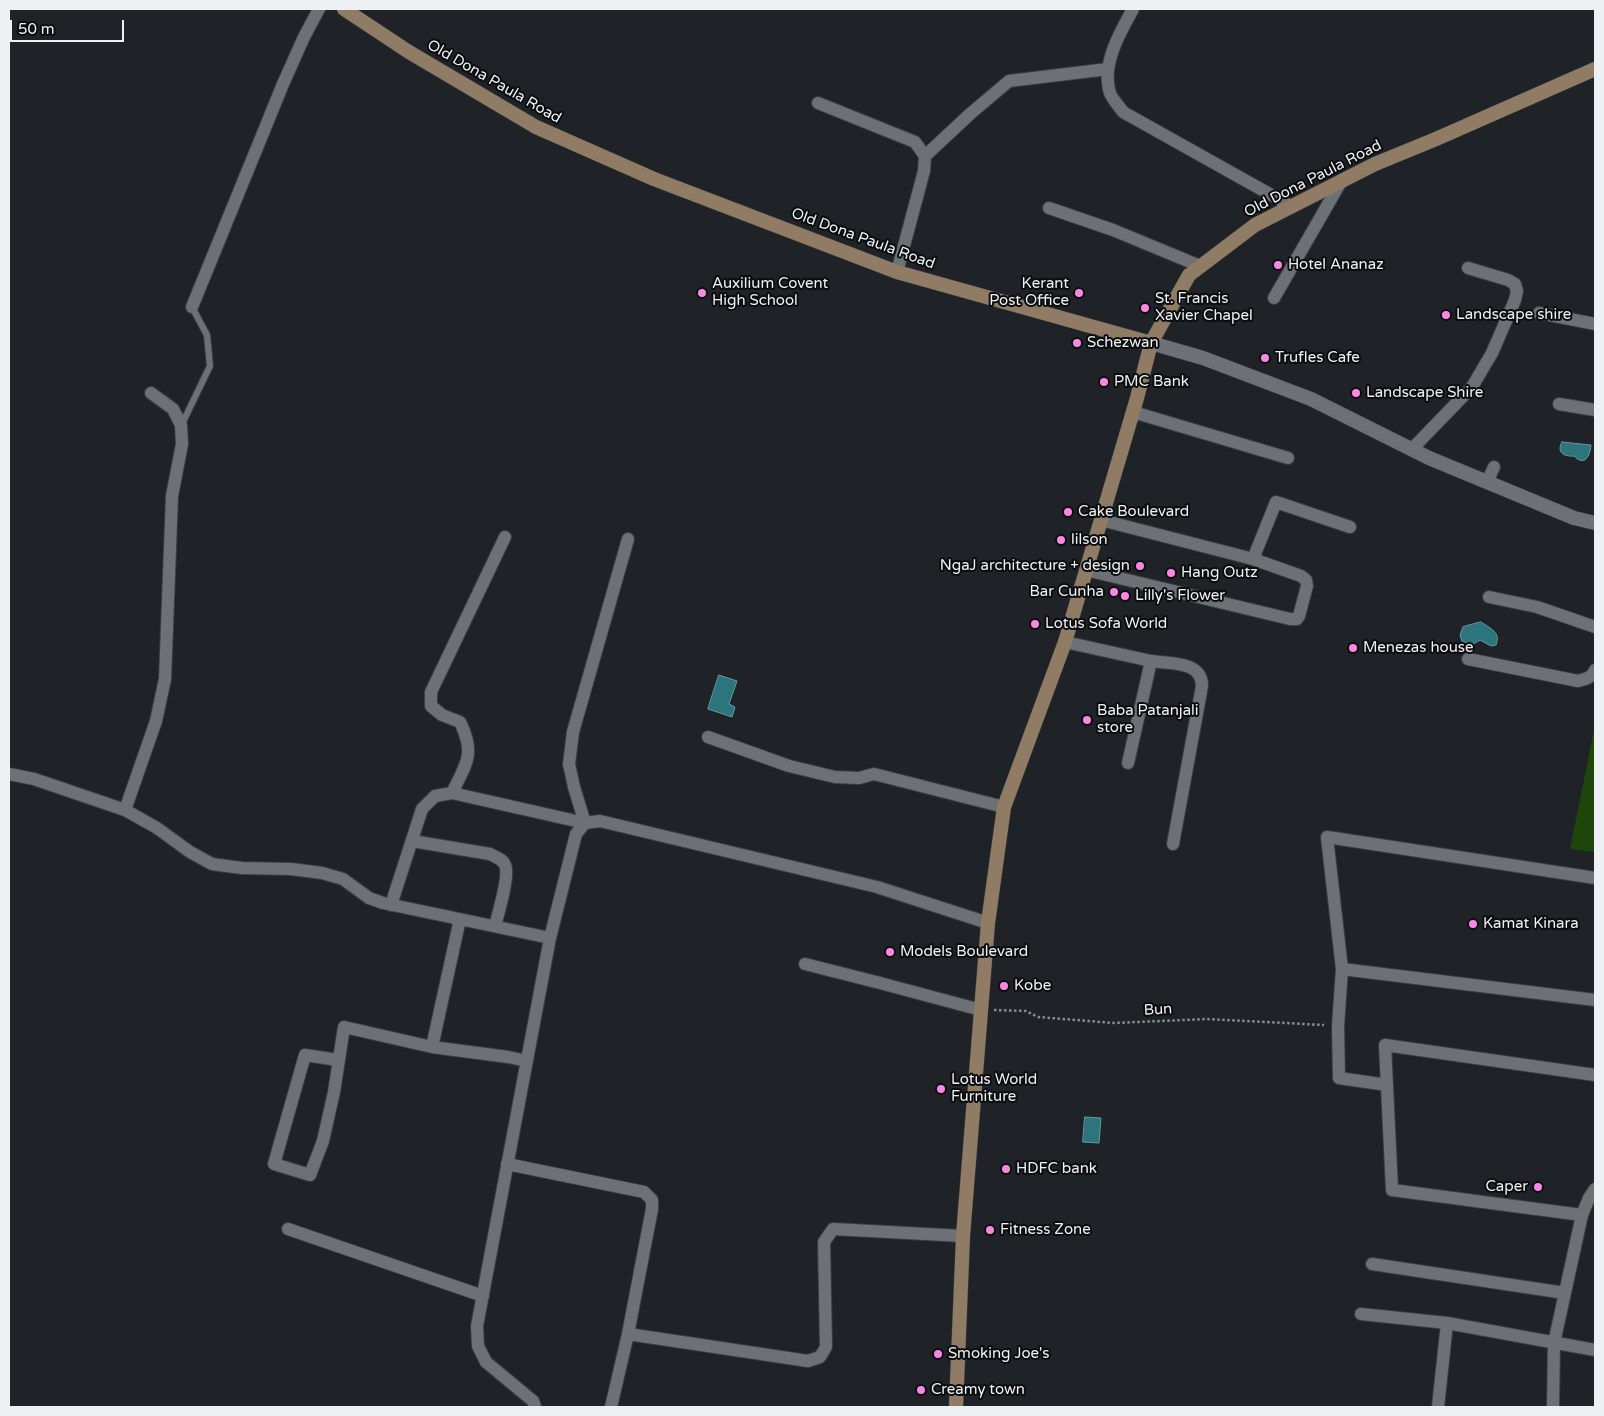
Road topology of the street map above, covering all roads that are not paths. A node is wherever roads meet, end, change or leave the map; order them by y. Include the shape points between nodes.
1 (319, 9) edge
2 (344, 9) edge
3 (1133, 9) edge
4 (1108, 69) junction
5 (1595, 69) edge
6 (818, 103) dead end
7 (925, 156) junction
8 (1342, 180) junction
9 (1291, 206) junction
10 (1049, 208) dead end
11 (1200, 266) junction
12 (1468, 268) dead end
13 (897, 272) junction
14 (1274, 298) dead end
15 (192, 306) joint
16 (1539, 313) dead end
17 (1595, 324) edge
18 (1151, 343) junction
19 (151, 393) dead end
20 (1559, 404) dead end
21 (1595, 410) edge
22 (1133, 412) junction
23 (181, 425) junction
24 (1412, 449) junction
25 (1288, 458) dead end
26 (1494, 467) dead end
27 (1487, 482) junction
28 (1101, 520) junction
29 (1595, 524) edge
30 (1350, 527) dead end
31 (505, 537) dead end
32 (628, 539) dead end
33 (1253, 559) junction
34 (1086, 570) junction
35 (1489, 597) dead end
36 (1595, 627) edge
37 (1064, 642) junction
38 (1468, 659) dead end
39 (1151, 660) junction
40 (1595, 670) edge
41 (708, 737) dead end
42 (1128, 763) dead end
43 (9, 774) edge
44 (452, 793) junction
45 (1004, 806) junction
46 (125, 810) junction
47 (585, 822) junction
48 (412, 841) junction
49 (1173, 844) dead end
50 (1595, 878) edge
51 (391, 905) junction
52 (460, 919) junction
53 (988, 923) junction
54 (495, 926) junction
55 (550, 938) junction
56 (805, 964) dead end
57 (1342, 968) junction
58 (1595, 1000) edge
59 (981, 1010) junction
60 (432, 1047) junction
61 (338, 1060) junction
62 (527, 1061) junction
63 (1595, 1075) edge
64 (1387, 1085) junction
65 (507, 1164) junction
66 (1595, 1189) edge
67 (1582, 1215) junction
68 (288, 1229) dead end
69 (963, 1236) junction
70 (1372, 1264) dead end
71 (1565, 1293) junction
72 (483, 1296) junction
73 (1361, 1314) dead end
74 (1447, 1323) junction
75 (628, 1334) junction
76 (1554, 1343) junction
77 (1595, 1350) edge
78 (535, 1407) edge
79 (611, 1407) edge
80 (956, 1407) edge
81 (1438, 1407) edge
82 (1552, 1407) edge

1 - 15 street via 283,84
2 - 13 main road, Old Dona Paula Road via 409,52 536,127 654,179
3 - 4 street via 1117,38
4 - 7 street via 1009,81
4 - 9 street via 1110,93 1123,112
5 - 8 main road, Old Dona Paula Road
6 - 7 street via 915,142
7 - 13 street via 924,171
8 - 9 main road, Old Dona Paula Road
8 - 14 street
9 - 11 main road, Old Dona Paula Road via 1255,224
10 - 11 street
11 - 18 main road, Old Dona Paula Road via 1189,275
12 - 24 street via 1515,284 1515,300 1492,353 1472,387
13 - 18 main road, Old Dona Paula Road
15 - 23 lane via 207,335 210,366
16 - 17 street
18 - 22 main road
18 - 24 street via 1203,358 1311,399
19 - 23 street via 173,409
20 - 21 street
22 - 25 street
22 - 28 main road
23 - 46 street via 182,444 172,496 165,679 156,721
24 - 27 street
26 - 27 street
27 - 29 street
28 - 33 street
28 - 34 main road
30 - 33 street via 1276,502
31 - 44 street via 432,692 431,706 442,715 460,722 468,738 468,761
32 - 47 street via 573,732 570,764
33 - 34 street via 1306,580 1300,616 1290,619
34 - 37 main road
35 - 36 street via 1537,607
37 - 39 street
37 - 45 main road
38 - 40 street via 1578,681 1588,678
39 - 42 street
39 - 49 street via 1192,667 1202,678
41 - 45 street via 789,766 835,777 859,778 874,774
43 - 46 street via 34,779
44 - 47 street
44 - 48 street via 435,796 422,809
45 - 53 main road
46 - 51 street via 212,864 322,872 343,879 369,898
47 - 53 street via 600,820 877,887
47 - 55 street via 576,834
48 - 51 street
48 - 54 street via 490,854 505,864 507,874
50 - 57 street via 1327,837
51 - 52 street
52 - 54 street
52 - 60 street
53 - 59 main road
54 - 55 street
55 - 62 street
56 - 59 street
57 - 58 street
57 - 64 street via 1339,1078
59 - 69 main road
60 - 61 street via 344,1027
60 - 62 street
61 - 61 street via 334,1092 310,1175 274,1164 305,1055
62 - 65 street
63 - 64 street via 1385,1045
64 - 67 street via 1392,1190
65 - 72 street
65 - 75 street via 644,1192 652,1200
66 - 67 street
67 - 71 street
68 - 72 street
69 - 75 street via 834,1229 824,1242 826,1347 820,1357 808,1361
69 - 80 main road
70 - 71 street
71 - 76 street
72 - 78 street via 477,1326 478,1346 486,1362 533,1401
73 - 74 street
74 - 76 street
74 - 81 street
75 - 79 street
76 - 77 street
76 - 82 street

